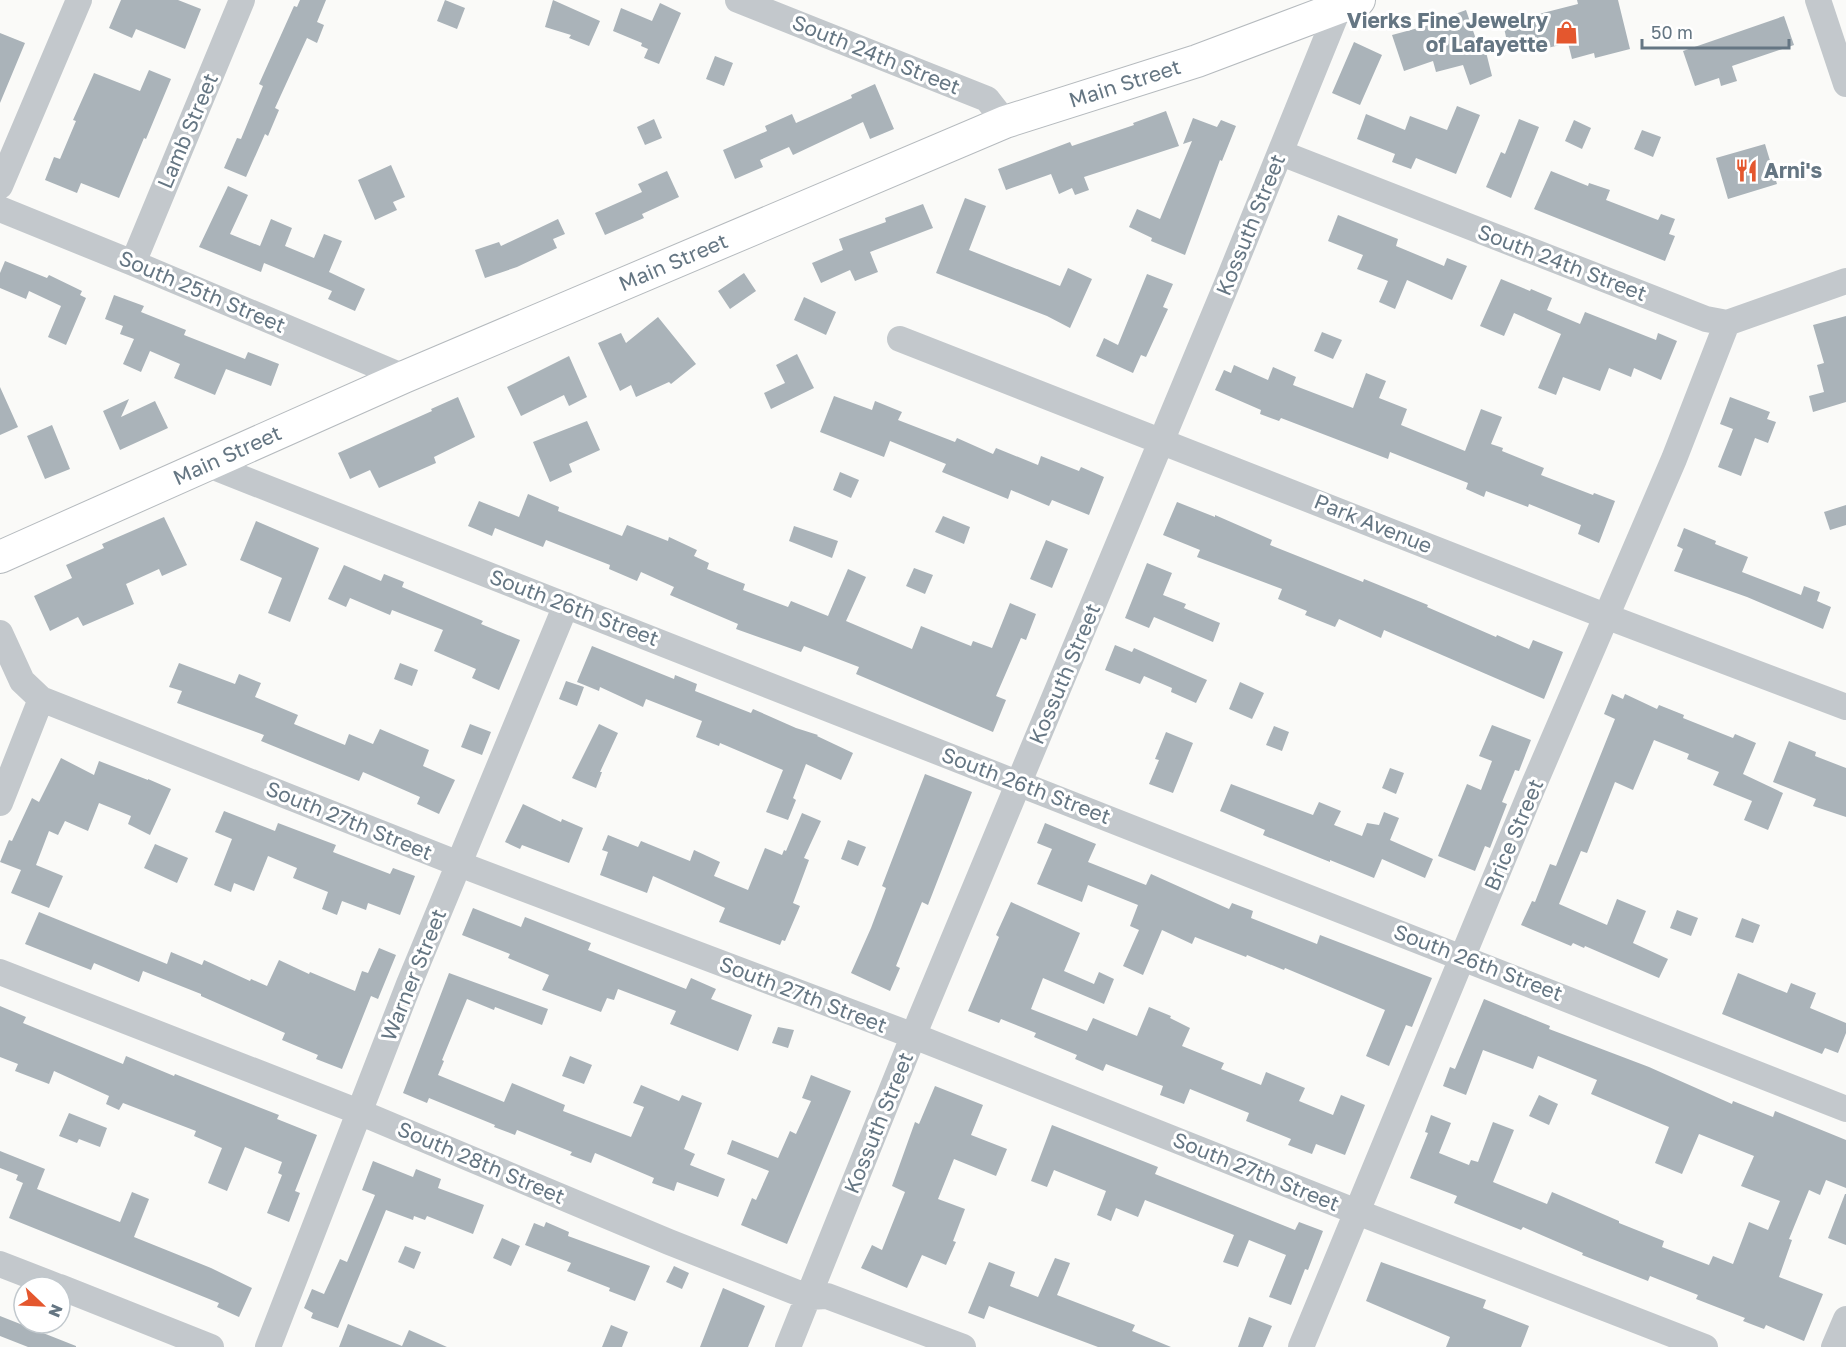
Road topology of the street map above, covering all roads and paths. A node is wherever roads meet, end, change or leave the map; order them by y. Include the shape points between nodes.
1 (79, 0) edge
2 (242, 0) edge
3 (738, 0) edge
4 (1818, 0) edge
5 (1346, 3) edge
6 (1846, 84) edge
7 (1005, 122) junction
8 (1281, 153) junction
9 (0, 186) edge
10 (0, 209) edge
11 (133, 263) junction
12 (1846, 281) edge
13 (1727, 323) junction
14 (900, 339) dead end
15 (404, 377) junction
16 (1162, 441) junction
17 (206, 464) junction
18 (0, 557) edge
19 (566, 605) junction
20 (1608, 616) junction
21 (0, 633) edge
22 (41, 699) junction
23 (1846, 707) edge
24 (1020, 784) junction
25 (0, 803) edge
26 (459, 864) junction
27 (1463, 957) junction
28 (0, 972) edge
29 (914, 1036) junction
30 (1846, 1109) edge
31 (359, 1112) junction
32 (1357, 1212) junction
33 (0, 1264) edge
34 (28, 1275) edge
35 (72, 1292) edge
36 (808, 1297) junction
37 (1846, 1319) edge
38 (211, 1347) edge
39 (268, 1347) edge
40 (788, 1347) edge
41 (963, 1347) edge
42 (1301, 1347) edge
43 (1705, 1347) edge
44 (1834, 1347) edge

1 - 9 street
2 - 11 street, Lamb Street
3 - 7 street, South 24th Street via 987,99
4 - 6 street
5 - 7 main road, Main Street via 1197,61
5 - 8 street, Kossuth Street
7 - 15 main road, Main Street
8 - 13 street, South 24th Street via 1706,319
8 - 16 street, Kossuth Street
10 - 11 street, South 25th Street
11 - 15 street, South 25th Street
12 - 13 street
13 - 20 street, Brice Street
14 - 16 street, Park Avenue
15 - 17 main road, Main Street
16 - 20 street, Park Avenue
16 - 24 street, Kossuth Street
17 - 18 main road, Main Street
17 - 19 street, South 26th Street
19 - 24 street, South 26th Street
19 - 26 street, Warner Street
20 - 23 street, Park Avenue
20 - 27 street, Brice Street
21 - 22 street, South 27th Street via 22,681
22 - 25 street
22 - 26 street, South 27th Street
24 - 27 street, South 26th Street
24 - 29 street, Kossuth Street
26 - 29 street, South 27th Street
26 - 31 street, Warner Street
27 - 30 street, South 26th Street
27 - 32 street, Brice Street
28 - 31 street, South 28th Street
29 - 32 street, South 27th Street
29 - 36 street, Kossuth Street
31 - 36 street, South 28th Street
31 - 39 street, Warner Street
32 - 42 street, Brice Street
32 - 43 street, South 27th Street
33 - 34 street
35 - 38 street
36 - 40 street, Kossuth Street
36 - 41 street, South 28th Street via 827,1296
37 - 44 street

